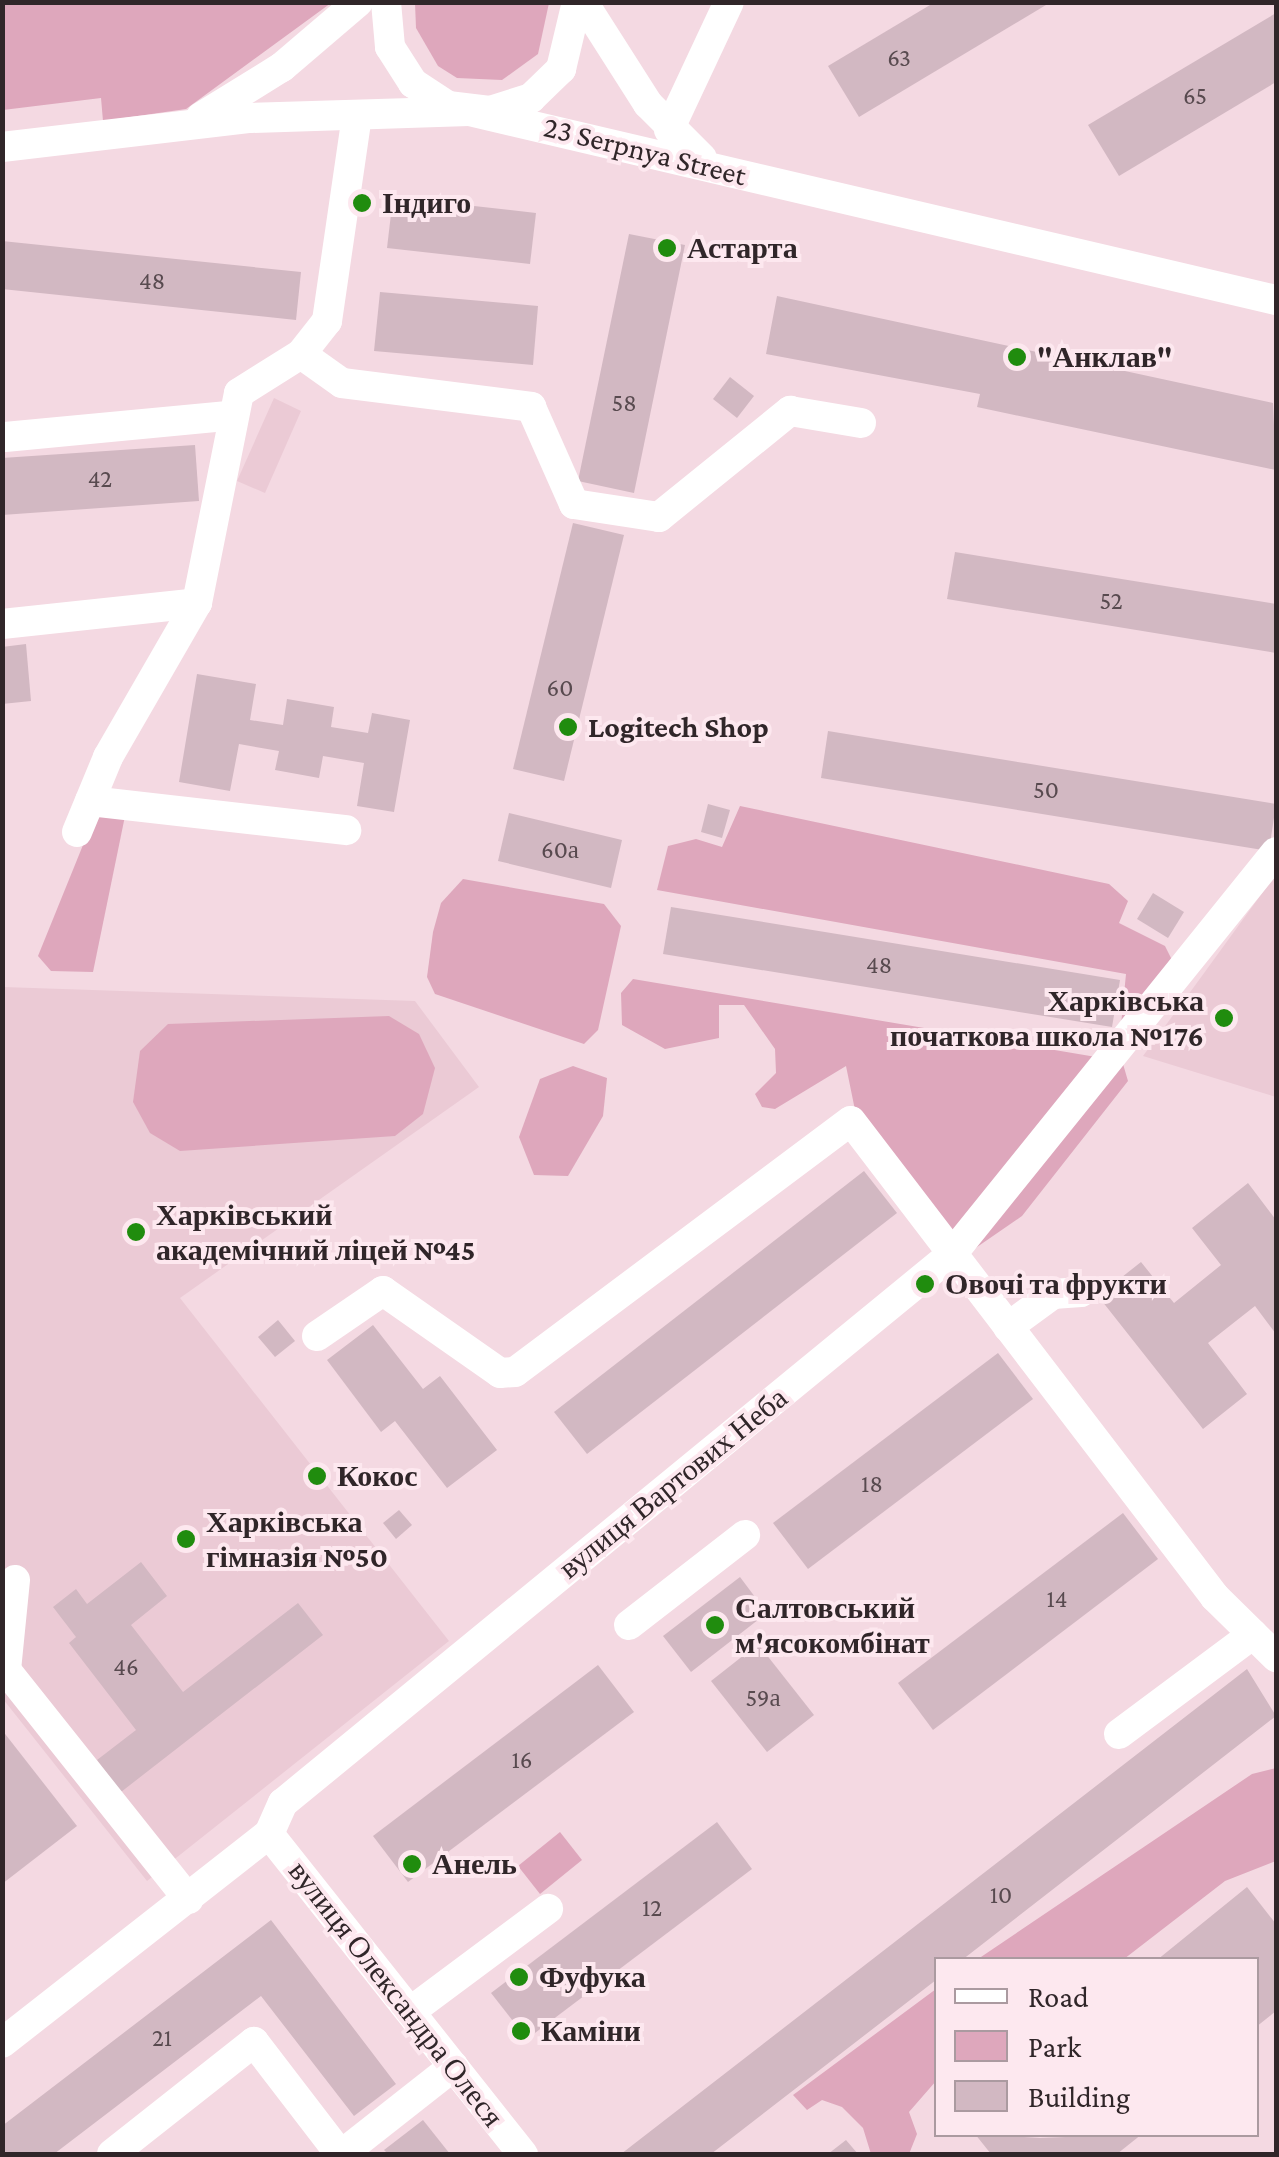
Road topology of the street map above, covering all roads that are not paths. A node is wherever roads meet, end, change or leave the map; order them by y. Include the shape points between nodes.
1 (358, 2) edge
2 (386, 2) edge
3 (580, 2) edge
4 (729, 2) edge
5 (469, 111) junction
6 (357, 115) junction
7 (190, 124) junction
8 (669, 130) junction
9 (2, 147) edge
10 (708, 163) junction
11 (1276, 300) edge
12 (301, 354) junction
13 (228, 416) junction
14 (861, 423) dead end
15 (5, 437) edge
16 (197, 604) junction
17 (2, 624) edge
18 (90, 801) junction
19 (346, 830) dead end
20 (77, 832) dead end
21 (1276, 852) edge
22 (952, 1254) junction
23 (1081, 1292) dead end
24 (1008, 1328) junction
25 (317, 1336) dead end
26 (745, 1535) dead end
27 (15, 1580) dead end
28 (629, 1625) dead end
29 (1253, 1634) junction
30 (1276, 1657) edge
31 (1120, 1734) dead end
32 (269, 1834) junction
33 (188, 1898) junction
34 (548, 1909) dead end
35 (412, 2011) junction
36 (2, 2043) edge
37 (454, 2066) junction
38 (112, 2154) edge
39 (341, 2154) edge
40 (523, 2154) edge

1 - 7 street via 267,78
2 - 5 street via 400,66 429,96
3 - 5 street, 23 Serpnya Street via 571,50 548,85 511,107
3 - 8 street
4 - 8 street
5 - 6 street, 23 Serpnya Street
5 - 10 street, 23 Serpnya Street
6 - 7 street, 23 Serpnya Street
6 - 12 street via 328,321
7 - 9 street, 23 Serpnya Street
8 - 10 street
10 - 11 street, 23 Serpnya Street
12 - 13 street via 239,393
12 - 14 street via 342,383 531,407 574,504 659,517 790,411
13 - 15 street
13 - 16 street
16 - 17 street
16 - 18 street
18 - 19 street
18 - 20 street
21 - 22 street, вулиця Вартових Неба via 1148,1020
22 - 24 street
22 - 25 street via 850,1121 514,1372 500,1373 383,1291
22 - 32 street, вулиця Вартових Неба via 283,1803
23 - 24 street via 1053,1294
24 - 29 street
26 - 28 street
27 - 33 street via 6,1670
29 - 30 street
29 - 31 street
32 - 33 street, вулиця Вартових Неба
32 - 35 street, вулиця Олександра Олеся
33 - 36 street, вулиця Вартових Неба
34 - 35 street
35 - 37 street, вулиця Олександра Олеся
37 - 39 street
37 - 40 street, вулиця Олександра Олеся
38 - 39 street via 254,2042

